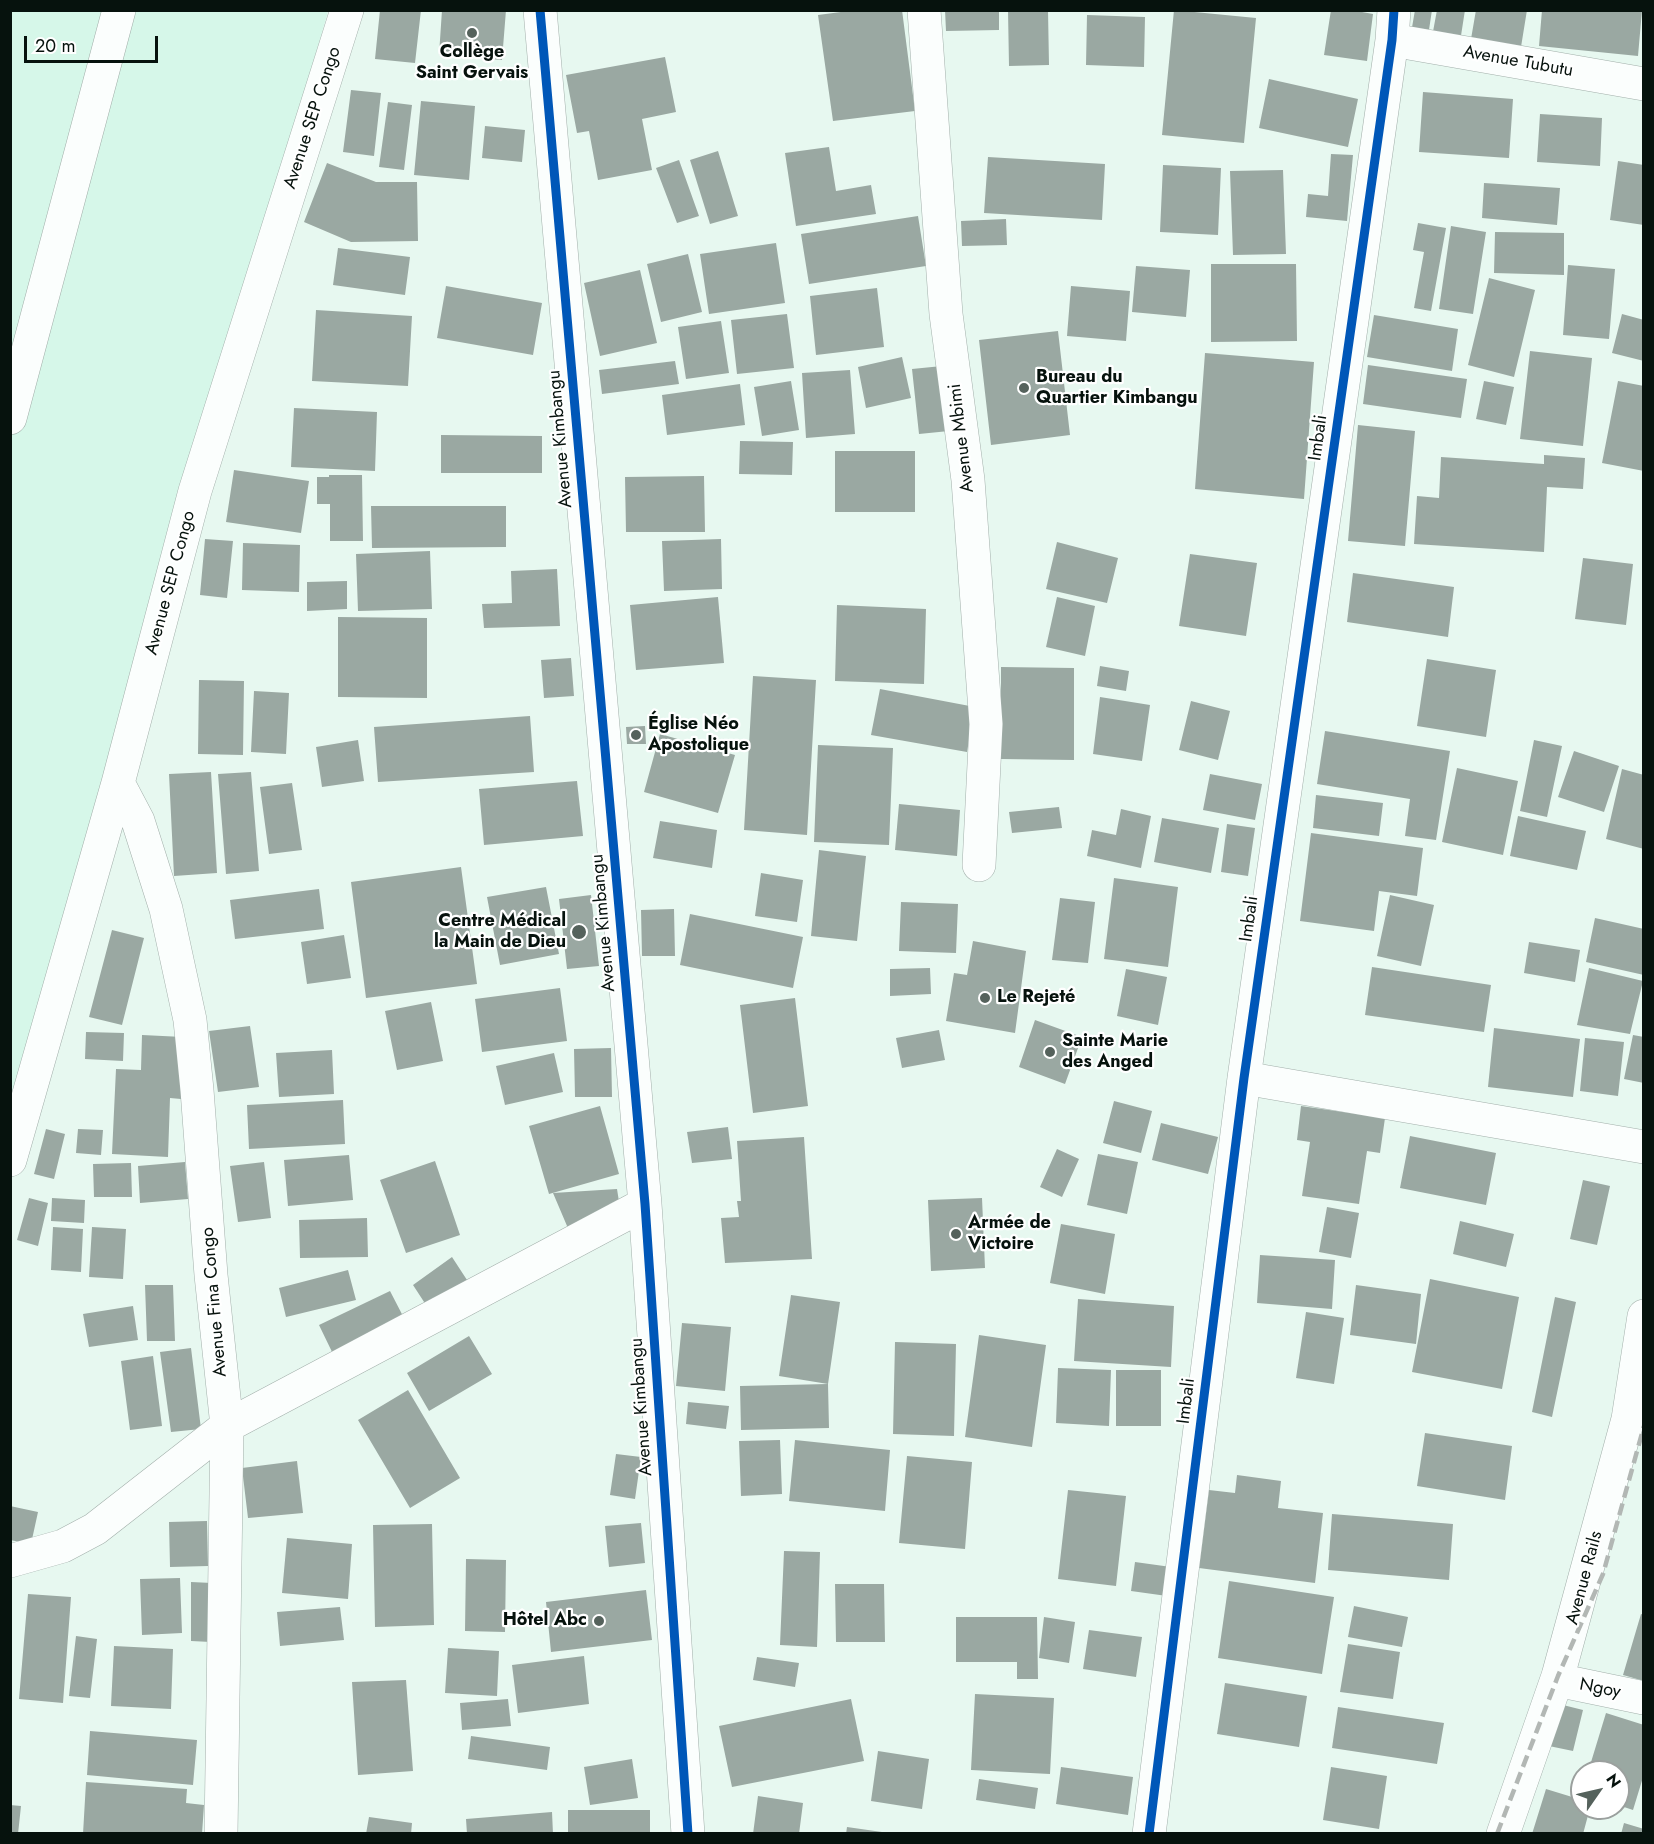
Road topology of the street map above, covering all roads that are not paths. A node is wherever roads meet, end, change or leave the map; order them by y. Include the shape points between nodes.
1 (119, 10) edge
2 (347, 10) edge
3 (540, 10) edge
4 (924, 10) edge
5 (1393, 25) edge
6 (1644, 84) edge
7 (10, 418) edge
8 (118, 783) junction
9 (979, 865) dead end
10 (1244, 1078) junction
11 (1644, 1147) edge
12 (10, 1160) edge
13 (645, 1204) junction
14 (1644, 1316) edge
15 (1636, 1421) edge
16 (226, 1426) junction
17 (10, 1561) edge
18 (1557, 1680) junction
19 (1644, 1698) edge
20 (221, 1833) edge
21 (688, 1833) edge
22 (1149, 1833) edge
23 (1503, 1833) edge

1 - 7 street
2 - 8 street, Avenue SEP Congo via 195,491
3 - 13 street, Avenue Kimbangu
4 - 9 street, Avenue Mbimi via 946,314 968,480 986,724
5 - 6 street, Avenue Tubutu
5 - 10 street, Imbali
8 - 12 street, Avenue SEP Congo
8 - 16 street, Avenue Fina Congo via 138,821 162,898 190,1020
10 - 11 street
10 - 22 street, Imbali
13 - 16 street
13 - 21 street, Avenue Kimbangu
14 - 15 street, Avenue Rails
15 - 18 street, Avenue Rails
16 - 17 street via 95,1529 63,1546
16 - 20 street, Avenue Fina Congo
18 - 19 street, Ngoy
18 - 23 street, Avenue Rails

